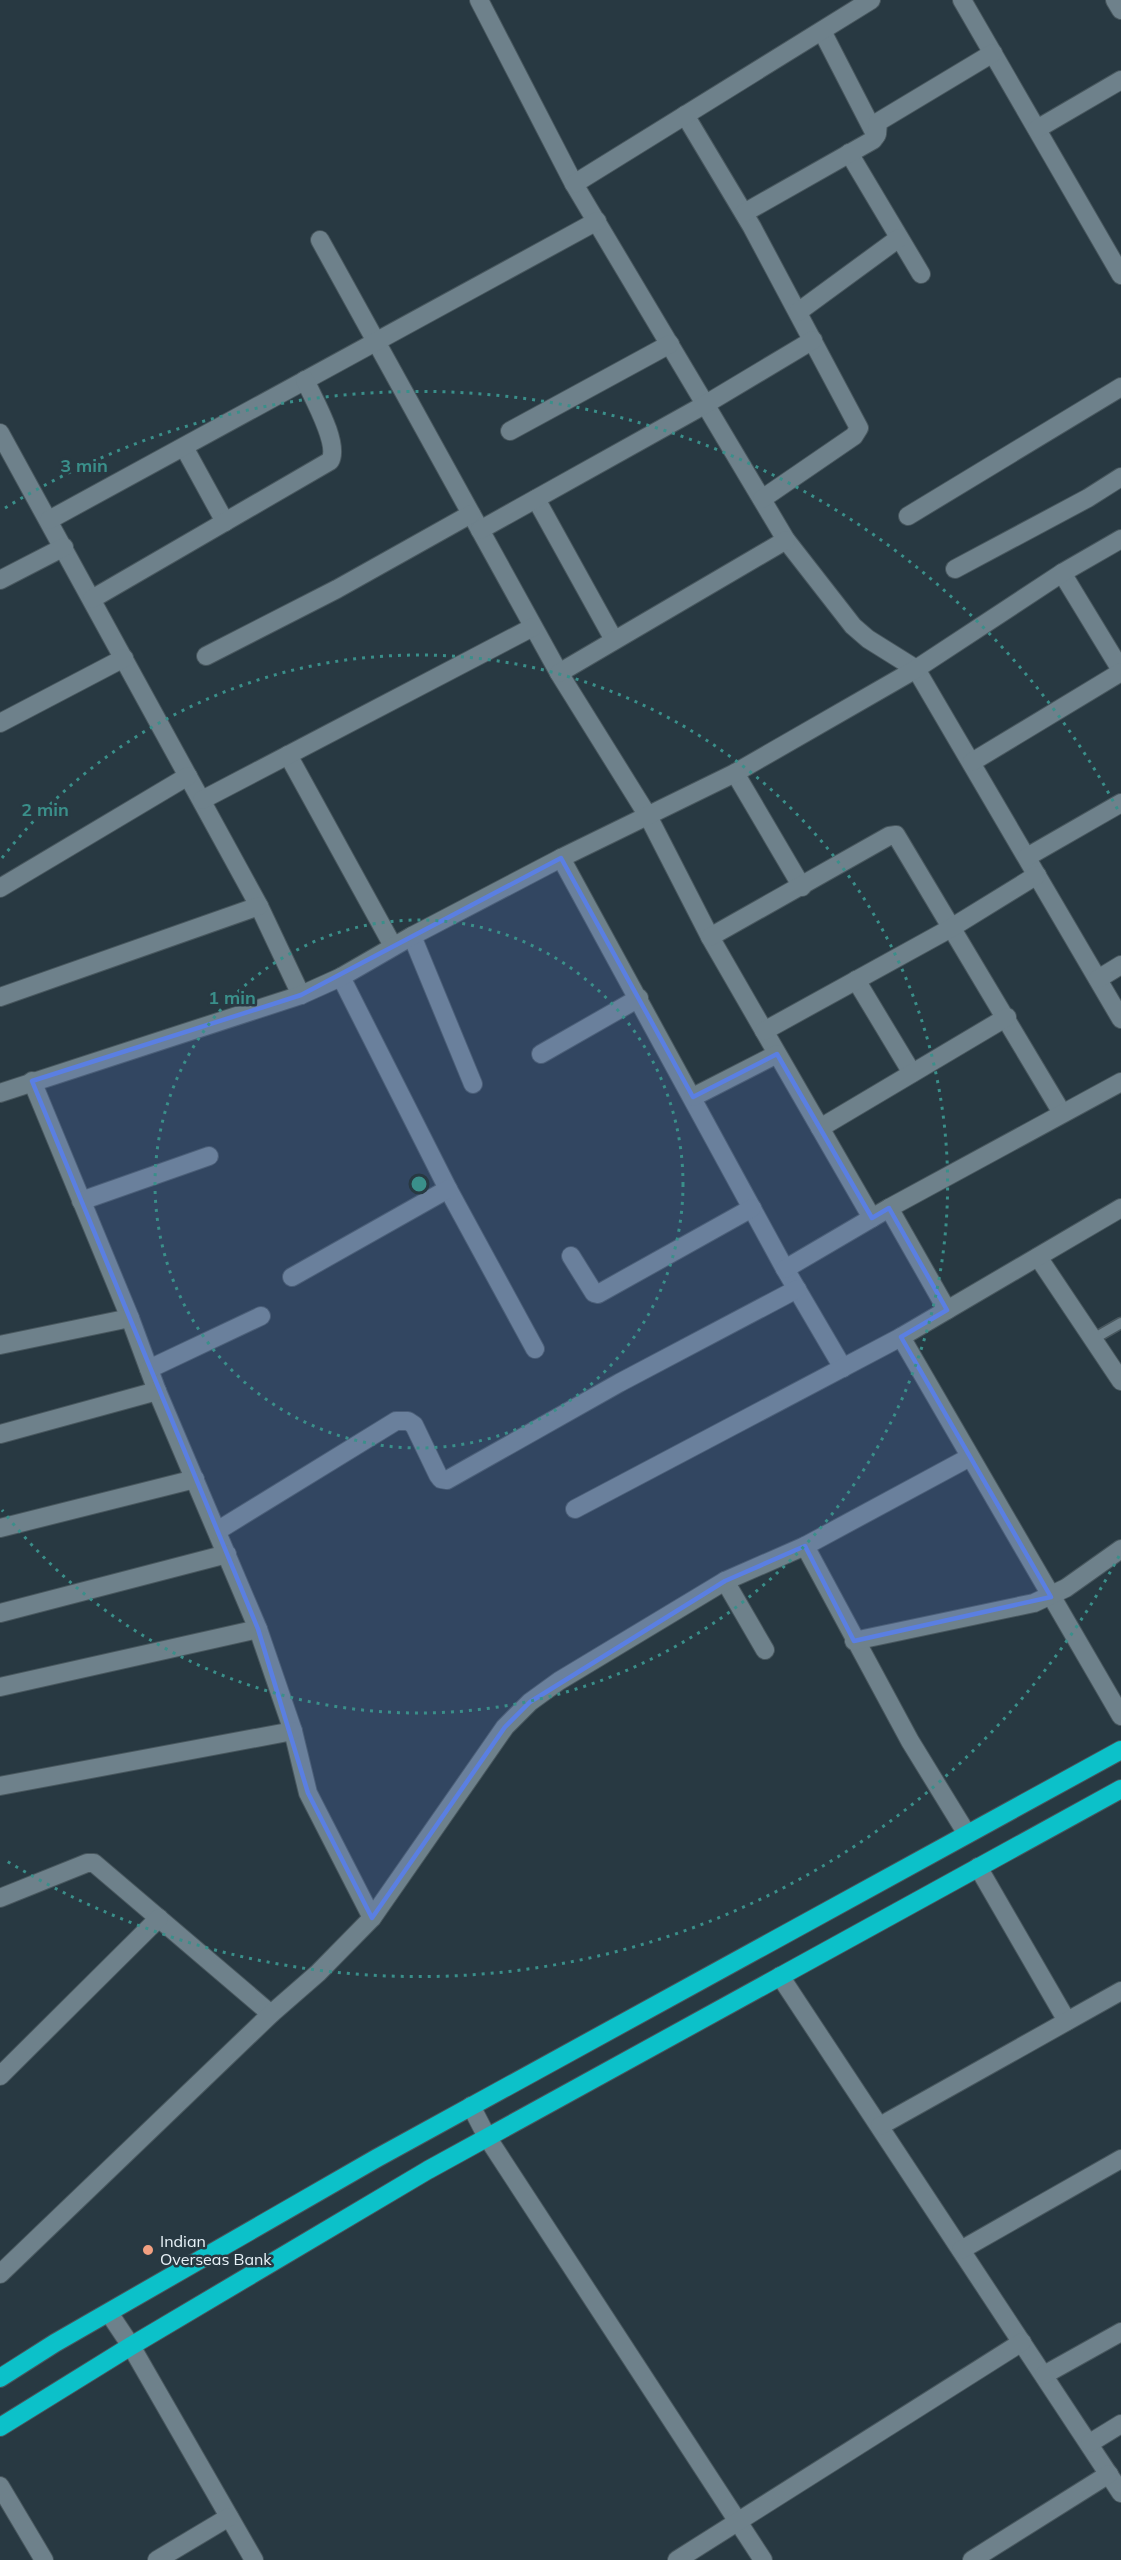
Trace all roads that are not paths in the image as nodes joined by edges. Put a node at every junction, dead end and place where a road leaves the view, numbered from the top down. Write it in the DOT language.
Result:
graph roads {
  1 [pos="479,0"];
  2 [pos="871,0"];
  3 [pos="962,0"];
  4 [pos="1115,0"];
  5 [pos="1121,10"];
  6 [pos="822,31"];
  7 [pos="993,53"];
  8 [pos="1121,81"];
  9 [pos="685,115"];
  10 [pos="1036,129"];
  11 [pos="876,136"];
  12 [pos="849,153"];
  13 [pos="574,184"];
  14 [pos="744,213"];
  15 [pos="597,222"];
  16 [pos="899,238"];
  17 [pos="321,240"];
  18 [pos="921,274"];
  19 [pos="1121,275"];
  20 [pos="798,312"];
  21 [pos="813,340"];
  22 [pos="376,341"];
  23 [pos="670,344"];
  24 [pos="305,380"];
  25 [pos="1121,387"];
  26 [pos="706,404"];
  27 [pos="510,431"];
  28 [pos="0,433"];
  29 [pos="184,447"];
  30 [pos="1121,477"];
  31 [pos="536,499"];
  32 [pos="762,499"];
  33 [pos="471,514"];
  34 [pos="908,516"];
  35 [pos="49,520"];
  36 [pos="225,522"];
  37 [pos="480,530"];
  38 [pos="1121,539"];
  39 [pos="786,540"];
  40 [pos="64,546"];
  41 [pos="955,569"];
  42 [pos="1062,573"];
  43 [pos="0,580"];
  44 [pos="92,599"];
  45 [pos="533,627"];
  46 [pos="614,640"];
  47 [pos="206,656"];
  48 [pos="124,658"];
  49 [pos="916,669"];
  50 [pos="1121,671"];
  51 [pos="559,673"];
  52 [pos="0,723"];
  53 [pos="288,756"];
  54 [pos="972,762"];
  55 [pos="735,773"];
  56 [pos="188,776"];
  57 [pos="202,800"];
  58 [pos="1121,803"];
  59 [pos="648,816"];
  60 [pos="1028,857"];
  61 [pos="561,858"];
  62 [pos="1037,874"];
  63 [pos="802,887"];
  64 [pos="0,888"];
  65 [pos="259,906"];
  66 [pos="951,928"];
  67 [pos="412,936"];
  68 [pos="710,937"];
  69 [pos="393,946"];
  70 [pos="1121,965"];
  71 [pos="341,978"];
  72 [pos="1098,979"];
  73 [pos="856,980"];
  74 [pos="301,995"];
  75 [pos="0,997"];
  76 [pos="639,998"];
  77 [pos="1006,1017"];
  78 [pos="1121,1019"];
  79 [pos="764,1031"];
  80 [pos="541,1054"];
  81 [pos="777,1054"];
  82 [pos="912,1073"];
  83 [pos="32,1081"];
  84 [pos="1121,1082"];
  85 [pos="473,1084"];
  86 [pos="0,1093"];
  87 [pos="693,1097"];
  88 [pos="1062,1113"];
  89 [pos="820,1128"];
  90 [pos="209,1156"];
  91 [pos="448,1189"];
  92 [pos="81,1201"];
  93 [pos="752,1208"];
  94 [pos="889,1208"];
  95 [pos="1121,1208"];
  96 [pos="872,1218"];
  97 [pos="571,1256"];
  98 [pos="1038,1257"];
  99 [pos="785,1269"];
  100 [pos="292,1277"];
  101 [pos="796,1289"];
  102 [pos="947,1310"];
  103 [pos="261,1316"];
  104 [pos="130,1318"];
  105 [pos="1121,1323"];
  106 [pos="901,1337"];
  107 [pos="1093,1339"];
  108 [pos="0,1345"];
  109 [pos="535,1349"];
  110 [pos="843,1368"];
  111 [pos="149,1369"];
  112 [pos="1121,1381"];
  113 [pos="157,1390"];
  114 [pos="0,1434"];
  115 [pos="970,1457"];
  116 [pos="195,1479"];
  117 [pos="575,1509"];
  118 [pos="0,1528"];
  119 [pos="217,1531"];
  120 [pos="805,1546"];
  121 [pos="1121,1549"];
  122 [pos="227,1554"];
  123 [pos="725,1581"];
  124 [pos="1052,1597"];
  125 [pos="0,1613"];
  126 [pos="258,1629"];
  127 [pos="854,1641"];
  128 [pos="765,1650"];
  129 [pos="0,1687"];
  130 [pos="1121,1716"];
  131 [pos="293,1731"];
  132 [pos="1121,1750"];
  133 [pos="0,1786"];
  134 [pos="1121,1789"];
  135 [pos="967,1834"];
  136 [pos="978,1867"];
  137 [pos="0,1898"];
  138 [pos="159,1918"];
  139 [pos="372,1918"];
  140 [pos="780,1976"];
  141 [pos="1121,1991"];
  142 [pos="271,2014"];
  143 [pos="1067,2021"];
  144 [pos="0,2076"];
  145 [pos="471,2106"];
  146 [pos="880,2127"];
  147 [pos="487,2137"];
  148 [pos="1121,2159"];
  149 [pos="962,2250"];
  150 [pos="0,2274"];
  151 [pos="109,2313"];
  152 [pos="1121,2332"];
  153 [pos="1022,2342"];
  154 [pos="132,2346"];
  155 [pos="1044,2374"];
  156 [pos="0,2378"];
  157 [pos="1121,2424"];
  158 [pos="0,2427"];
  159 [pos="1090,2443"];
  160 [pos="1109,2474"];
  161 [pos="0,2486"];
  162 [pos="1121,2493"];
  163 [pos="229,2517"];
  164 [pos="738,2522"];
  165 [pos="44,2560"];
  166 [pos="157,2560"];
  167 [pos="254,2560"];
  168 [pos="677,2560"];
  169 [pos="763,2560"];
  170 [pos="972,2560"];
  1 -- 13 [label="street"];
  2 -- 6 [label="street"];
  3 -- 7 [label="street"];
  4 -- 5 [label="street"];
  6 -- 9 [label="street"];
  6 -- 11 [label="street"];
  7 -- 10 [label="street"];
  7 -- 11 [label="street"];
  8 -- 10 [label="street"];
  9 -- 13 [label="street"];
  9 -- 14 [label="street"];
  10 -- 19 [label="street"];
  11 -- 12 [label="street"];
  12 -- 14 [label="street"];
  12 -- 16 [label="street"];
  13 -- 15 [label="street"];
  14 -- 20 [label="street"];
  15 -- 22 [label="street"];
  15 -- 23 [label="street"];
  16 -- 18 [label="street"];
  16 -- 20 [label="street"];
  17 -- 22 [label="street"];
  20 -- 21 [label="street"];
  21 -- 26 [label="street"];
  21 -- 32 [label="street"];
  22 -- 24 [label="street"];
  22 -- 33 [label="street"];
  23 -- 26 [label="street"];
  23 -- 27 [label="street"];
  24 -- 29 [label="street"];
  24 -- 36 [label="street"];
  25 -- 34 [label="street"];
  26 -- 31 [label="street"];
  26 -- 32 [label="street"];
  28 -- 35 [label="street"];
  29 -- 35 [label="street"];
  29 -- 36 [label="street"];
  30 -- 41 [label="street"];
  31 -- 37 [label="street"];
  31 -- 46 [label="street"];
  32 -- 39 [label="street"];
  33 -- 37 [label="street"];
  33 -- 47 [label="street"];
  35 -- 40 [label="street"];
  36 -- 44 [label="street"];
  37 -- 45 [label="street"];
  38 -- 42 [label="street"];
  39 -- 46 [label="street"];
  39 -- 49 [label="street"];
  40 -- 43 [label="street"];
  40 -- 44 [label="street"];
  42 -- 49 [label="street"];
  42 -- 50 [label="street"];
  44 -- 48 [label="street"];
  45 -- 51 [label="street"];
  45 -- 53 [label="street"];
  46 -- 51 [label="street"];
  48 -- 52 [label="street"];
  48 -- 56 [label="street"];
  49 -- 54 [label="street"];
  49 -- 55 [label="street"];
  50 -- 54 [label="street"];
  51 -- 59 [label="street"];
  53 -- 57 [label="street"];
  53 -- 69 [label="street"];
  54 -- 60 [label="street"];
  55 -- 59 [label="street"];
  55 -- 63 [label="street"];
  56 -- 57 [label="street"];
  56 -- 64 [label="street"];
  57 -- 65 [label="street"];
  58 -- 60 [label="street"];
  59 -- 61 [label="street"];
  59 -- 68 [label="street"];
  60 -- 62 [label="street"];
  61 -- 67 [label="street"];
  61 -- 76 [label="street"];
  62 -- 66 [label="street"];
  62 -- 72 [label="street"];
  63 -- 66 [label="street"];
  63 -- 68 [label="street"];
  65 -- 74 [label="street"];
  65 -- 75 [label="street"];
  66 -- 73 [label="street"];
  66 -- 77 [label="street"];
  67 -- 69 [label="street"];
  67 -- 85 [label="street"];
  68 -- 79 [label="street"];
  69 -- 71 [label="street"];
  70 -- 72 [label="street"];
  71 -- 74 [label="street"];
  71 -- 91 [label="street"];
  72 -- 78 [label="street"];
  73 -- 79 [label="street"];
  73 -- 82 [label="street"];
  74 -- 83 [label="street"];
  76 -- 80 [label="street"];
  76 -- 87 [label="street"];
  77 -- 82 [label="street"];
  77 -- 88 [label="street"];
  79 -- 81 [label="street"];
  81 -- 87 [label="street"];
  81 -- 89 [label="street"];
  82 -- 89 [label="street"];
  83 -- 86 [label="street"];
  83 -- 92 [label="street"];
  84 -- 88 [label="street"];
  87 -- 93 [label="street"];
  88 -- 94 [label="street"];
  89 -- 96 [label="street"];
  90 -- 92 [label="street"];
  91 -- 100 [label="street"];
  91 -- 109 [label="street"];
  92 -- 104 [label="street"];
  93 -- 97 [label="street"];
  93 -- 99 [label="street"];
  94 -- 96 [label="street"];
  94 -- 102 [label="street"];
  95 -- 98 [label="street"];
  96 -- 99 [label="street"];
  98 -- 102 [label="street"];
  98 -- 107 [label="street"];
  99 -- 101 [label="street"];
  101 -- 110 [label="street"];
  101 -- 119 [label="street"];
  102 -- 106 [label="street"];
  103 -- 111 [label="street"];
  104 -- 108 [label="street"];
  104 -- 111 [label="street"];
  105 -- 107 [label="lane"];
  106 -- 110 [label="street"];
  106 -- 115 [label="street"];
  107 -- 112 [label="street"];
  110 -- 117 [label="street"];
  111 -- 113 [label="street"];
  113 -- 114 [label="street"];
  113 -- 116 [label="street"];
  115 -- 120 [label="street"];
  115 -- 124 [label="street"];
  116 -- 118 [label="street"];
  116 -- 119 [label="street"];
  119 -- 122 [label="street"];
  120 -- 123 [label="street"];
  120 -- 127 [label="street"];
  121 -- 124 [label="street"];
  122 -- 125 [label="street"];
  122 -- 126 [label="street"];
  123 -- 128 [label="street"];
  123 -- 139 [label="street"];
  124 -- 127 [label="street"];
  124 -- 130 [label="street"];
  126 -- 129 [label="street"];
  126 -- 131 [label="street"];
  127 -- 135 [label="street"];
  131 -- 133 [label="street"];
  131 -- 139 [label="street"];
  132 -- 135 [label="highway"];
  134 -- 136 [label="highway"];
  135 -- 145 [label="highway"];
  136 -- 140 [label="highway"];
  136 -- 143 [label="street"];
  137 -- 138 [label="street"];
  138 -- 142 [label="street"];
  138 -- 144 [label="street"];
  139 -- 142 [label="street"];
  140 -- 146 [label="street"];
  140 -- 147 [label="highway"];
  141 -- 143 [label="street"];
  142 -- 150 [label="street"];
  143 -- 146 [label="street"];
  145 -- 147 [label="street"];
  145 -- 151 [label="highway"];
  146 -- 149 [label="street"];
  147 -- 154 [label="highway"];
  147 -- 164 [label="street"];
  148 -- 149 [label="street"];
  149 -- 153 [label="street"];
  151 -- 154 [label="street"];
  151 -- 156 [label="highway"];
  152 -- 155 [label="street"];
  153 -- 155 [label="street"];
  153 -- 164 [label="street"];
  154 -- 158 [label="highway"];
  154 -- 163 [label="street"];
  155 -- 159 [label="street"];
  157 -- 159 [label="street"];
  159 -- 160 [label="street"];
  160 -- 162 [label="street"];
  160 -- 170 [label="street"];
  161 -- 165 [label="street"];
  163 -- 166 [label="street"];
  163 -- 167 [label="street"];
  164 -- 168 [label="street"];
  164 -- 169 [label="street"];
}
